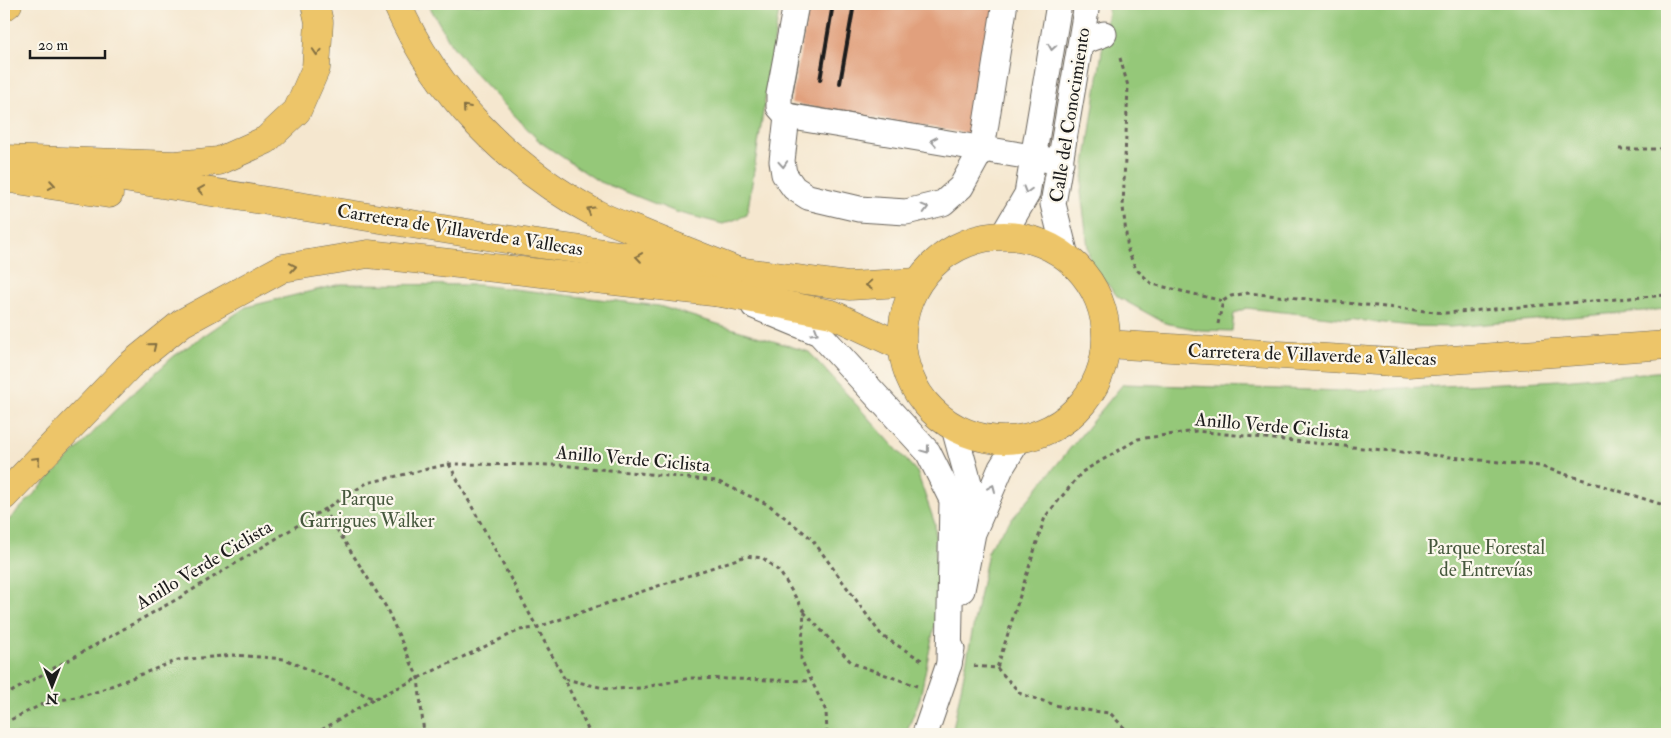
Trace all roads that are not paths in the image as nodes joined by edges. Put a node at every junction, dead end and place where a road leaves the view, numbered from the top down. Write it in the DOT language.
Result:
graph roads {
  1 [pos="8,4"];
  2 [pos="315,4"];
  3 [pos="398,4"];
  4 [pos="796,4"];
  5 [pos="1059,4"];
  6 [pos="1087,4"];
  7 [pos="4,7"];
  8 [pos="1004,9"];
  9 [pos="787,116"];
  10 [pos="982,149"];
  11 [pos="1034,158"];
  12 [pos="1061,162"];
  13 [pos="5,165"];
  14 [pos="1003,235"];
  15 [pos="1066,256"];
  16 [pos="727,281"];
  17 [pos="918,282"];
  18 [pos="1107,344"];
  19 [pos="1667,345"];
  20 [pos="901,346"];
  21 [pos="954,428"];
  22 [pos="1019,439"];
  23 [pos="4,496"];
  24 [pos="973,533"];
  25 [pos="949,664"];
  26 [pos="925,734"];
  1 -- 7 [label="main road"];
  2 -- 13 [label="main road, one-way"];
  16 -- 3 [label="main road, one-way"];
  4 -- 9 [label="street"];
  5 -- 11 [label="street, Calle del Conocimiento, one-way"];
  6 -- 12 [label="street, Calle del Conocimiento"];
  8 -- 10 [label="street"];
  10 -- 9 [label="street, one-way"];
  9 -- 10 [label="street, one-way"];
  10 -- 11 [label="street"];
  11 -- 12 [label="street"];
  11 -- 14 [label="street, Calle del Conocimiento, one-way"];
  12 -- 15 [label="street, Calle del Conocimiento"];
  13 -- 16 [label="main road, Carretera de Villaverde a Vallecas"];
  14 -- 15 [label="main road"];
  14 -- 17 [label="main road"];
  15 -- 18 [label="main road"];
  17 -- 16 [label="main road, Carretera de Villaverde a Vallecas, one-way"];
  16 -- 20 [label="main road, Carretera de Villaverde a Vallecas"];
  23 -- 16 [label="main road, one-way"];
  16 -- 25 [label="street, one-way"];
  17 -- 20 [label="main road"];
  18 -- 19 [label="main road, Carretera de Villaverde a Vallecas"];
  18 -- 22 [label="main road"];
  20 -- 21 [label="main road"];
  21 -- 22 [label="main road"];
  21 -- 24 [label="street"];
  24 -- 22 [label="street, one-way"];
  24 -- 25 [label="street"];
  25 -- 26 [label="street"];
}
